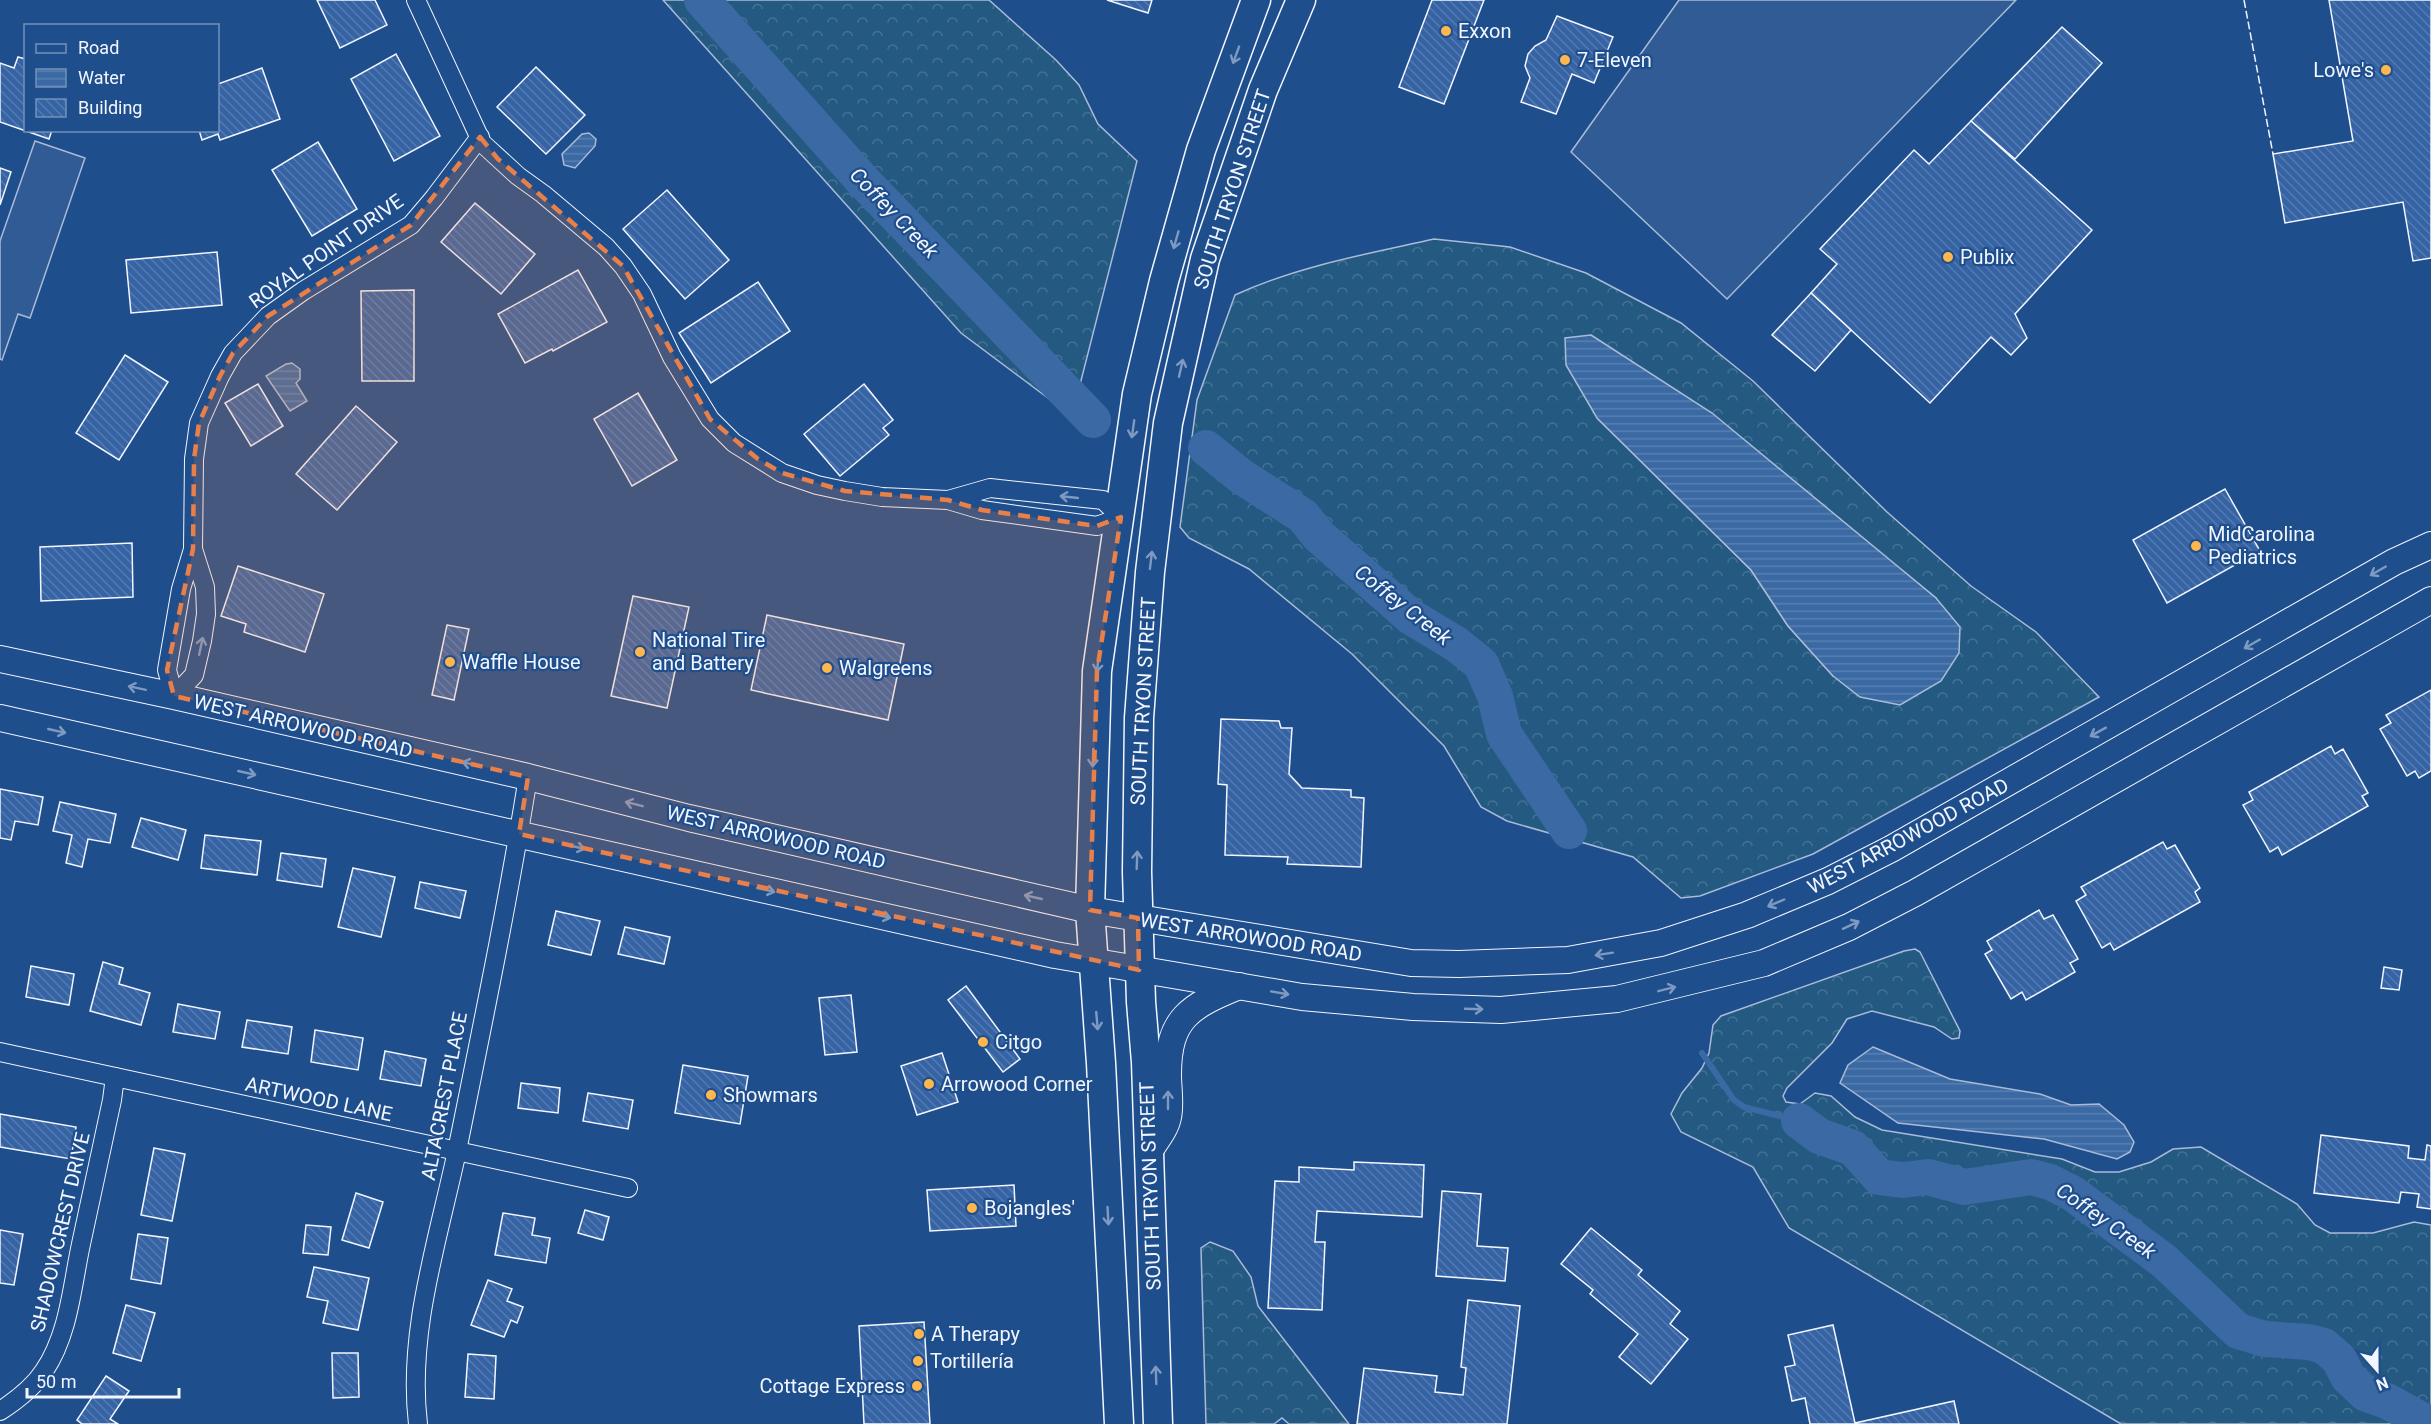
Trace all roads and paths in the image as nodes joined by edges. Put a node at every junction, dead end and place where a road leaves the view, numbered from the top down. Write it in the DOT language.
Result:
graph roads {
  1 [pos="416,0"];
  2 [pos="1256,0"];
  3 [pos="1301,0"];
  4 [pos="480,137"];
  5 [pos="948,500"];
  6 [pos="1121,517"];
  7 [pos="2431,545"];
  8 [pos="193,549"];
  9 [pos="2431,600"];
  10 [pos="0,659"];
  11 [pos="174,696"];
  12 [pos="0,718"];
  13 [pos="528,777"];
  14 [pos="519,834"];
  15 [pos="1090,910"];
  16 [pos="1138,918"];
  17 [pos="1092,963"];
  18 [pos="1139,970"];
  19 [pos="1239,986"];
  20 [pos="0,1052"];
  21 [pos="115,1077"];
  22 [pos="457,1152"];
  23 [pos="1149,1154"];
  24 [pos="628,1188"];
  25 [pos="0,1411"];
  26 [pos="418,1424"];
  27 [pos="1119,1424"];
  28 [pos="1158,1424"];
  1 -- 4 [label="street"];
  2 -- 6 [label="main road, SOUTH TRYON STREET, one-way"];
  16 -- 3 [label="main road, SOUTH TRYON STREET, one-way"];
  4 -- 5 [label="street"];
  4 -- 8 [label="street, ROYAL POINT DRIVE"];
  5 -- 6 [label="street"];
  6 -- 5 [label="street, one-way"];
  6 -- 15 [label="main road, SOUTH TRYON STREET, one-way"];
  7 -- 16 [label="main road, WEST ARROWOOD ROAD, one-way"];
  8 -- 11 [label="street, ROYAL POINT DRIVE"];
  11 -- 8 [label="street, ROYAL POINT DRIVE, one-way"];
  19 -- 9 [label="main road, one-way"];
  11 -- 10 [label="main road, WEST ARROWOOD ROAD, one-way"];
  13 -- 11 [label="main road, WEST ARROWOOD ROAD, one-way"];
  12 -- 14 [label="main road, one-way"];
  13 -- 14 [label="street, ALTACREST PLACE"];
  15 -- 13 [label="main road, WEST ARROWOOD ROAD, one-way"];
  14 -- 17 [label="main road, one-way"];
  14 -- 22 [label="street, ALTACREST PLACE"];
  15 -- 16 [label="main road, WEST ARROWOOD ROAD"];
  15 -- 17 [label="main road, SOUTH TRYON STREET"];
  16 -- 18 [label="main road, SOUTH TRYON STREET"];
  17 -- 18 [label="main road"];
  17 -- 27 [label="main road, SOUTH TRYON STREET, one-way"];
  18 -- 19 [label="main road"];
  18 -- 23 [label="main road, SOUTH TRYON STREET"];
  23 -- 19 [label="main road, one-way"];
  20 -- 21 [label="street, ARTWOOD LANE"];
  21 -- 22 [label="street, ARTWOOD LANE"];
  21 -- 25 [label="street, SHADOWCREST DRIVE"];
  22 -- 24 [label="street, ARTWOOD LANE"];
  22 -- 26 [label="street, ALTACREST PLACE"];
  28 -- 23 [label="main road, SOUTH TRYON STREET, one-way"];
}
